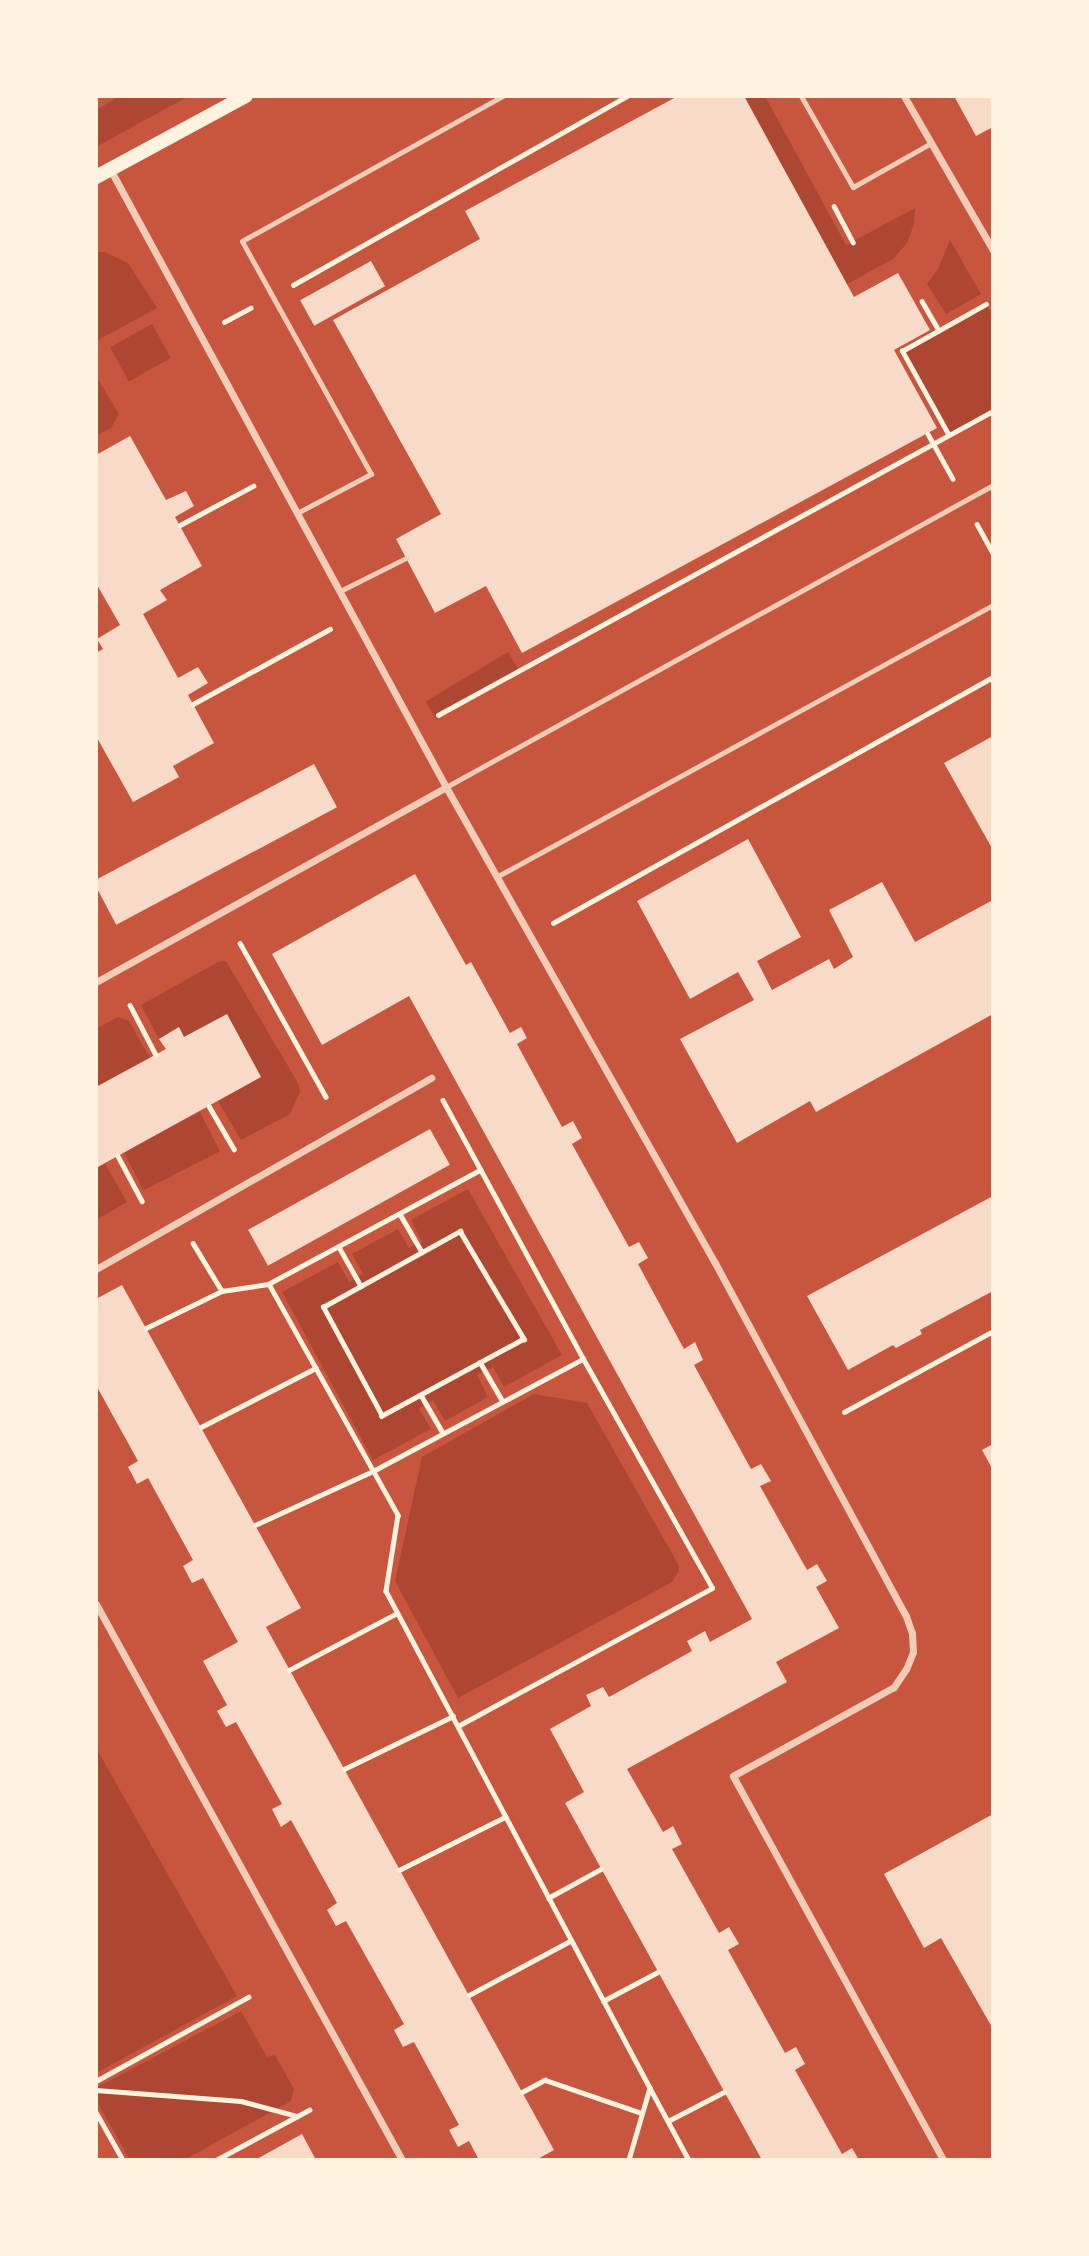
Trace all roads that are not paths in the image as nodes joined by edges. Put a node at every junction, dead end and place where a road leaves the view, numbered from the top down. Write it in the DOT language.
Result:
graph roads {
  1 [pos="246,96"];
  2 [pos="503,96"];
  3 [pos="801,96"];
  4 [pos="905,96"];
  5 [pos="931,143"];
  6 [pos="110,169"];
  7 [pos="96,177"];
  8 [pos="993,250"];
  9 [pos="993,485"];
  10 [pos="297,513"];
  11 [pos="406,558"];
  12 [pos="340,591"];
  13 [pos="993,605"];
  14 [pos="446,788"];
  15 [pos="498,876"];
  16 [pos="96,982"];
  17 [pos="431,1078"];
  18 [pos="96,1269"];
  19 [pos="96,1604"];
  20 [pos="402,2160"];
  21 [pos="943,2160"];
  1 -- 6 [label="main road"];
  2 -- 10 [label="lane"];
  3 -- 5 [label="lane"];
  4 -- 5 [label="street"];
  5 -- 8 [label="street"];
  6 -- 7 [label="main road"];
  6 -- 10 [label="street"];
  9 -- 14 [label="lane"];
  10 -- 12 [label="street"];
  11 -- 12 [label="lane"];
  12 -- 14 [label="street"];
  13 -- 15 [label="lane"];
  14 -- 15 [label="street"];
  14 -- 16 [label="street"];
  15 -- 21 [label="street"];
  17 -- 18 [label="street"];
  19 -- 20 [label="street"];
}
